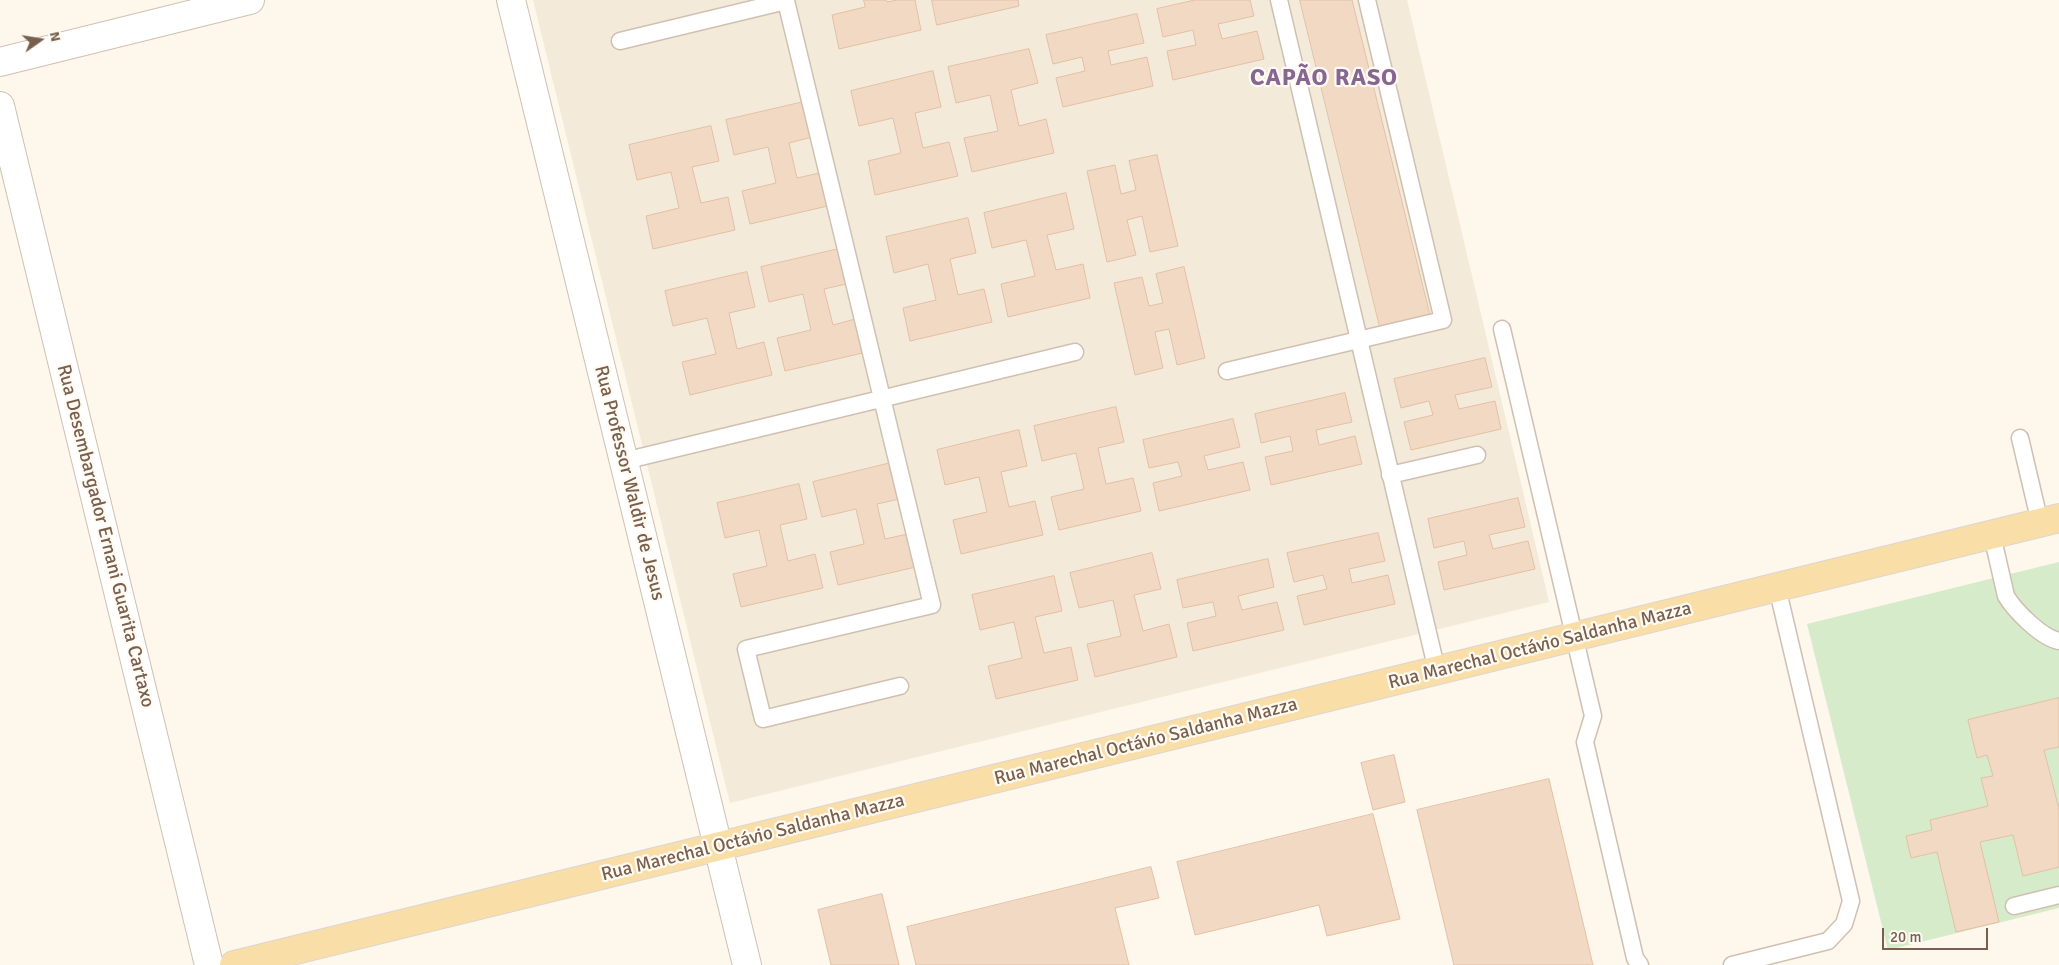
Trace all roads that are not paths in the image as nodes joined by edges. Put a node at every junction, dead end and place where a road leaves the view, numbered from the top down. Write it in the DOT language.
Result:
graph roads {
  1 [pos="250,0"];
  2 [pos="511,0"];
  3 [pos="1279,0"];
  4 [pos="1367,0"];
  5 [pos="620,41"];
  6 [pos="0,62"];
  7 [pos="0,106"];
  8 [pos="1502,329"];
  9 [pos="1359,340"];
  10 [pos="1075,352"];
  11 [pos="1227,371"];
  12 [pos="882,399"];
  13 [pos="2020,438"];
  14 [pos="1477,455"];
  15 [pos="624,461"];
  16 [pos="1390,475"];
  17 [pos="2050,521"];
  18 [pos="1992,535"];
  19 [pos="1778,588"];
  20 [pos="1575,637"];
  21 [pos="2059,641"];
  22 [pos="1437,671"];
  23 [pos="900,686"];
  24 [pos="718,847"];
  25 [pos="2059,895"];
  26 [pos="2014,906"];
  27 [pos="209,965"];
  28 [pos="234,965"];
  29 [pos="747,965"];
  30 [pos="1640,965"];
  31 [pos="1732,965"];
  1 -- 6 [label="street"];
  2 -- 15 [label="street, Rua Professor Waldir de Jesus"];
  3 -- 9 [label="lane"];
  4 -- 9 [label="lane"];
  5 -- 12 [label="lane"];
  7 -- 27 [label="street, Rua Desembargador Ernani Guarita Cartaxo"];
  8 -- 20 [label="lane"];
  9 -- 11 [label="lane"];
  9 -- 16 [label="lane"];
  10 -- 12 [label="lane"];
  12 -- 15 [label="lane"];
  12 -- 23 [label="lane"];
  13 -- 17 [label="lane"];
  14 -- 16 [label="lane"];
  15 -- 24 [label="street, Rua Professor Waldir de Jesus"];
  16 -- 22 [label="lane"];
  17 -- 18 [label="main road, Rua Marechal Octávio Saldanha Mazza"];
  18 -- 19 [label="main road, Rua Marechal Octávio Saldanha Mazza"];
  18 -- 21 [label="lane"];
  19 -- 20 [label="main road, Rua Marechal Octávio Saldanha Mazza"];
  19 -- 31 [label="lane"];
  20 -- 22 [label="main road, Rua Marechal Octávio Saldanha Mazza"];
  20 -- 30 [label="lane"];
  22 -- 24 [label="main road, Rua Marechal Octávio Saldanha Mazza"];
  24 -- 28 [label="main road, Rua Marechal Octávio Saldanha Mazza"];
  24 -- 29 [label="street, Rua Professor Waldir de Jesus"];
  25 -- 26 [label="lane"];
}
